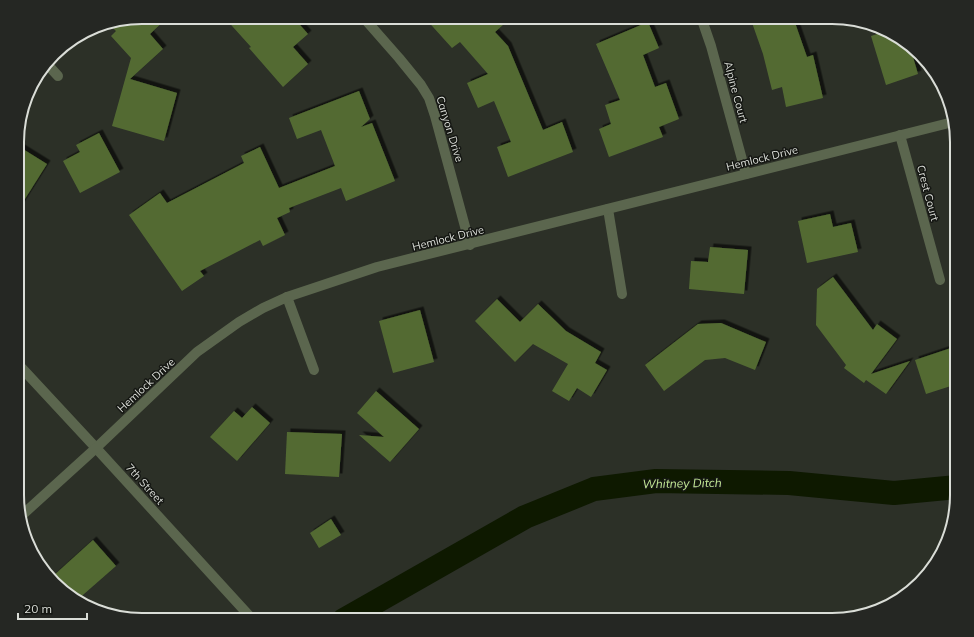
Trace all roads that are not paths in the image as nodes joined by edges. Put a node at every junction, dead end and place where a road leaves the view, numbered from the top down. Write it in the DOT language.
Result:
graph roads {
  1 [pos="369,24"];
  2 [pos="703,24"];
  3 [pos="50,67"];
  4 [pos="58,76"];
  5 [pos="948,123"];
  6 [pos="900,135"];
  7 [pos="746,174"];
  8 [pos="608,209"];
  9 [pos="470,244"];
  10 [pos="940,280"];
  11 [pos="622,294"];
  12 [pos="287,298"];
  13 [pos="24,370"];
  14 [pos="314,370"];
  15 [pos="96,448"];
  16 [pos="25,513"];
  17 [pos="247,613"];
  1 -- 9 [label="street, Canyon Drive"];
  2 -- 7 [label="street, Alpine Court"];
  3 -- 4 [label="street"];
  5 -- 6 [label="street, Hemlock Drive"];
  6 -- 7 [label="street, Hemlock Drive"];
  6 -- 10 [label="street, Crest Court"];
  7 -- 8 [label="street, Hemlock Drive"];
  8 -- 9 [label="street, Hemlock Drive"];
  8 -- 11 [label="street"];
  9 -- 12 [label="street, Hemlock Drive"];
  12 -- 14 [label="street"];
  12 -- 15 [label="street, Hemlock Drive"];
  13 -- 15 [label="street, 7th Street"];
  15 -- 16 [label="street, Hemlock Drive"];
  15 -- 17 [label="street, 7th Street"];
}
